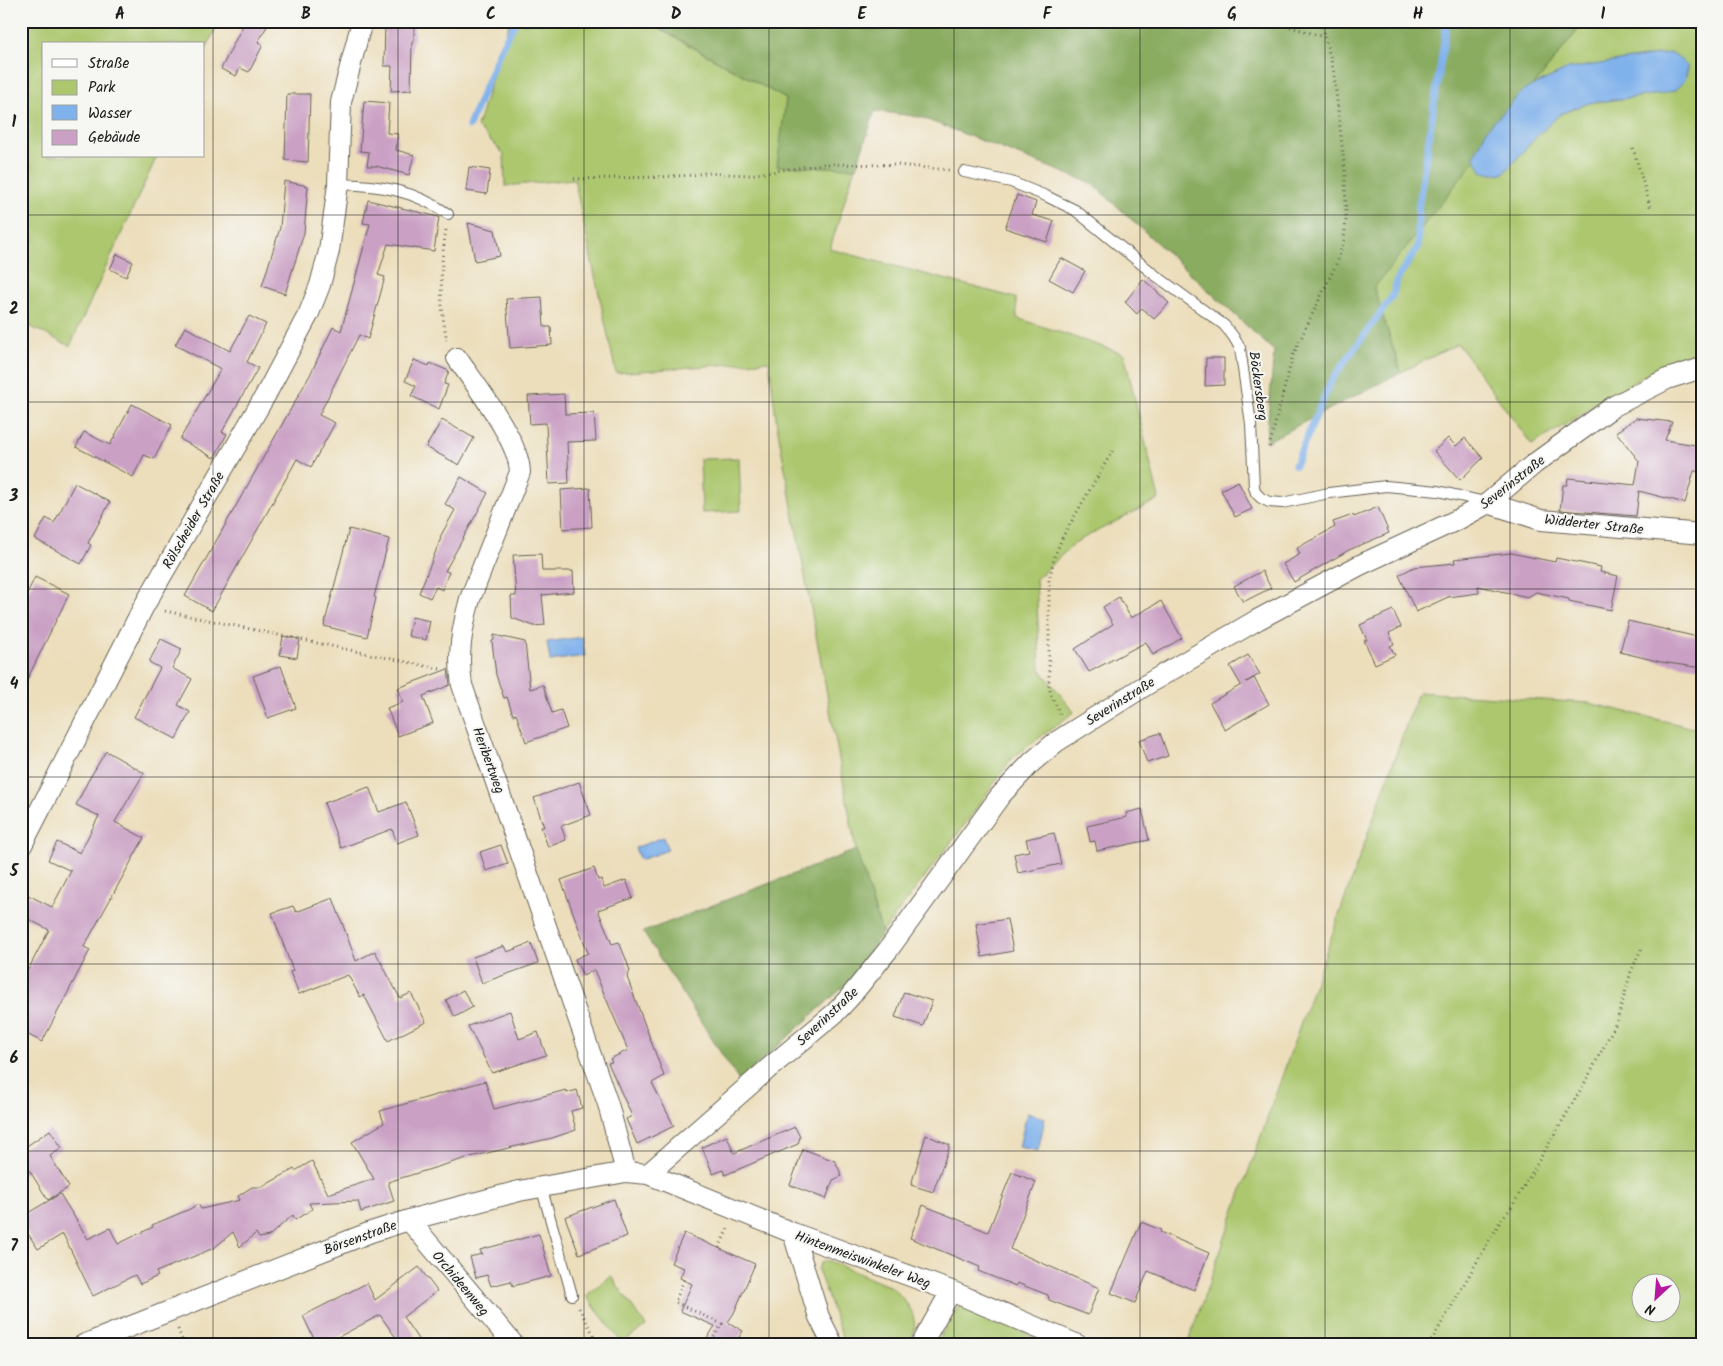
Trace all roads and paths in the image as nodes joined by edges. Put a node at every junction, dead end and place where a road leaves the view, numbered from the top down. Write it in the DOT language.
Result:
graph roads {
  1 [pos="362,21"];
  2 [pos="1271,21"];
  3 [pos="1322,21"];
  4 [pos="1324,37"];
  5 [pos="1633,148"];
  6 [pos="964,172"];
  7 [pos="574,179"];
  8 [pos="338,184"];
  9 [pos="1651,209"];
  10 [pos="448,214"];
  11 [pos="457,358"];
  12 [pos="1702,368"];
  13 [pos="1113,450"];
  14 [pos="1268,451"];
  15 [pos="1488,503"];
  16 [pos="1702,534"];
  17 [pos="144,606"];
  18 [pos="460,673"];
  19 [pos="1070,732"];
  20 [pos="21,847"];
  21 [pos="1642,947"];
  22 [pos="626,1172"];
  23 [pos="648,1174"];
  24 [pos="542,1186"];
  25 [pos="409,1220"];
  26 [pos="793,1233"];
  27 [pos="684,1280"];
  28 [pos="950,1291"];
  29 [pos="572,1294"];
  30 [pos="83,1345"];
  31 [pos="514,1345"];
  32 [pos="599,1345"];
  33 [pos="709,1345"];
  34 [pos="832,1345"];
  35 [pos="921,1345"];
  36 [pos="1078,1345"];
  37 [pos="1429,1345"];
  1 -- 8 [label="street, Rölscheider Straße"];
  2 -- 4 [label="path"];
  3 -- 4 [label="path"];
  4 -- 14 [label="path"];
  5 -- 9 [label="path"];
  6 -- 7 [label="path"];
  6 -- 15 [label="lane, Böckersberg"];
  8 -- 10 [label="lane"];
  8 -- 17 [label="street, Rölscheider Straße"];
  10 -- 11 [label="path"];
  11 -- 18 [label="street, Heribertweg"];
  12 -- 15 [label="street, Severinstraße"];
  13 -- 19 [label="path"];
  15 -- 16 [label="street, Widderter Straße"];
  15 -- 19 [label="street, Severinstraße"];
  17 -- 18 [label="path"];
  17 -- 20 [label="street, Rölscheider Straße"];
  18 -- 22 [label="street, Heribertweg"];
  19 -- 23 [label="street, Severinstraße"];
  21 -- 37 [label="path"];
  22 -- 23 [label="street, Börsenstraße"];
  22 -- 24 [label="street, Börsenstraße"];
  23 -- 26 [label="street, Hintenmeiswinkeler Weg"];
  24 -- 25 [label="street, Börsenstraße"];
  24 -- 29 [label="lane"];
  25 -- 30 [label="street, Börsenstraße"];
  25 -- 31 [label="street, Orchideenweg"];
  26 -- 28 [label="street, Hintenmeiswinkeler Weg"];
  26 -- 34 [label="street"];
  27 -- 33 [label="path"];
  28 -- 35 [label="street"];
  28 -- 36 [label="street, Hintenmeiswinkeler Weg"];
  29 -- 32 [label="path"];
}
